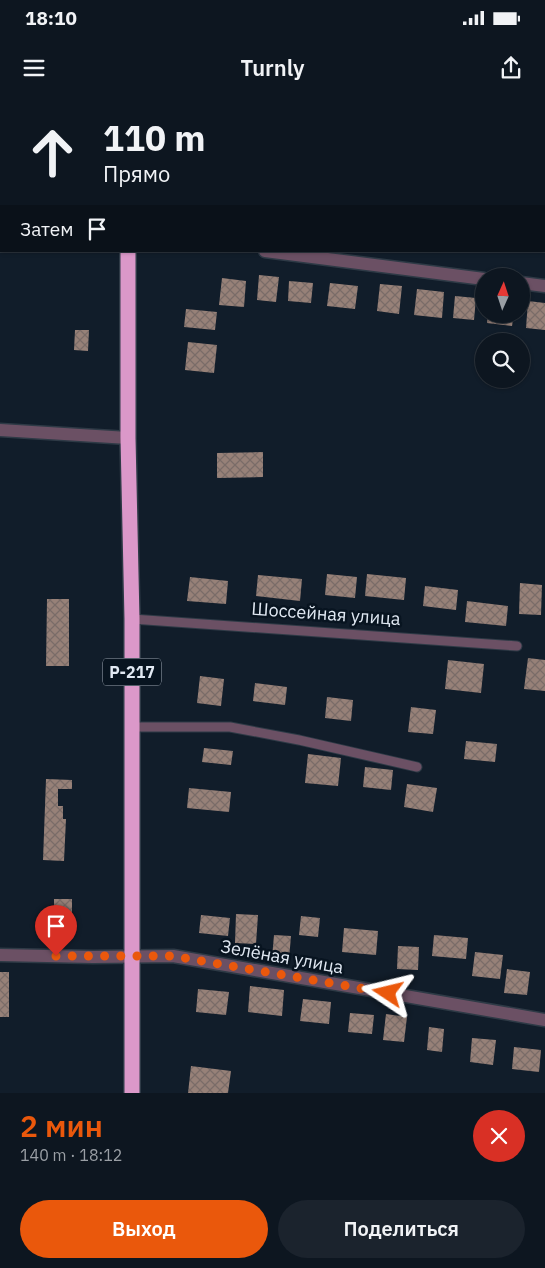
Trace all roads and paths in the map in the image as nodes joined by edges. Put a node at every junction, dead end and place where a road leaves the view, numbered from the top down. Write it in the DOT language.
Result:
graph roads {
  1 [pos="128,252"];
  2 [pos="273,252"];
  3 [pos="475,278"];
  4 [pos="530,284"];
  5 [pos="545,286"];
  6 [pos="0,430"];
  7 [pos="128,438"];
  8 [pos="132,619"];
  9 [pos="516,646"];
  10 [pos="132,727"];
  11 [pos="418,767"];
  12 [pos="0,955"];
  13 [pos="131,957"];
  14 [pos="545,1020"];
  15 [pos="132,1093"];
  1 -- 7 [label="highway, Р-217"];
  2 -- 3 [label="street"];
  4 -- 5 [label="street"];
  6 -- 7 [label="street"];
  7 -- 8 [label="highway, Р-217"];
  8 -- 9 [label="lane, Шоссейная улица"];
  8 -- 10 [label="highway, Р-217"];
  10 -- 11 [label="lane"];
  10 -- 13 [label="highway, Р-217"];
  12 -- 13 [label="street, Зелёная улица"];
  13 -- 14 [label="street, Зелёная улица"];
  13 -- 15 [label="highway, Р-217"];
}
